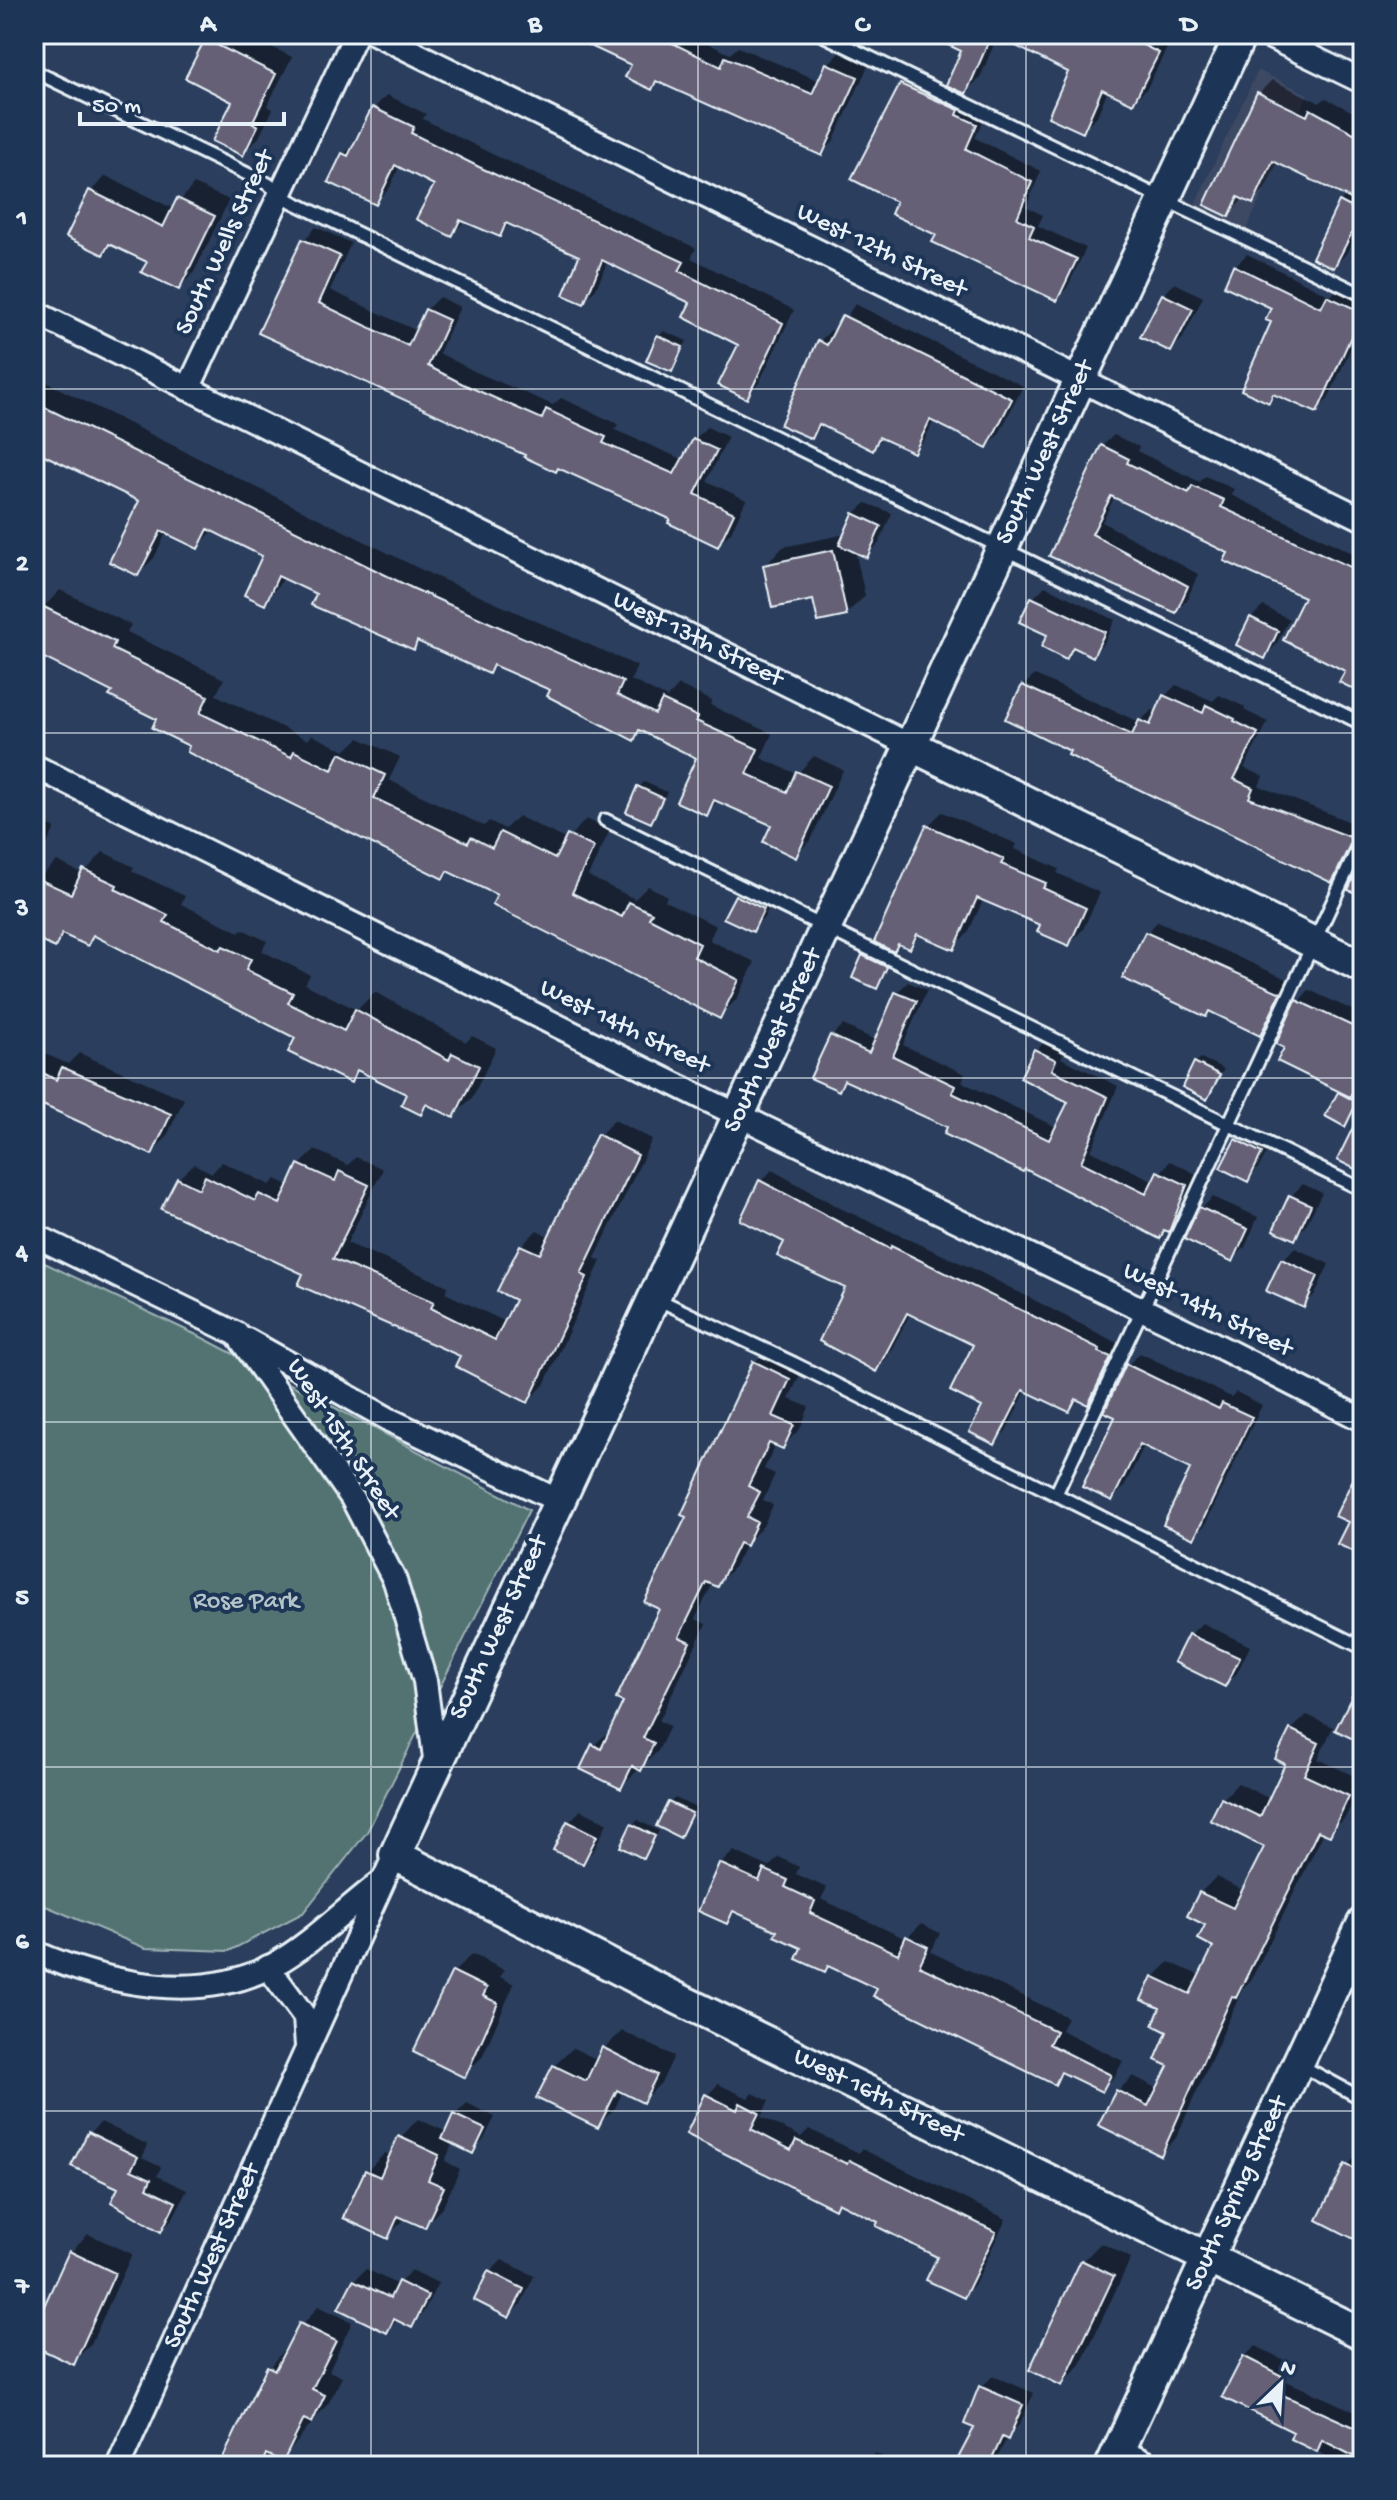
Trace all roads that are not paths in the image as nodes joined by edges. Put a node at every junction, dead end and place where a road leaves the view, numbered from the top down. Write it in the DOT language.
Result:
graph roads {
  1 [pos="356,34"];
  2 [pos="376,34"];
  3 [pos="821,34"];
  4 [pos="1241,34"];
  5 [pos="1264,34"];
  6 [pos="34,71"];
  7 [pos="1363,82"];
  8 [pos="280,193"];
  9 [pos="1165,199"];
  10 [pos="1363,295"];
  11 [pos="34,312"];
  12 [pos="1078,382"];
  13 [pos="188,389"];
  14 [pos="1363,519"];
  15 [pos="1002,549"];
  16 [pos="1363,724"];
  17 [pos="912,746"];
  18 [pos="34,766"];
  19 [pos="605,820"];
  20 [pos="1363,837"];
  21 [pos="827,928"];
  22 [pos="1315,943"];
  23 [pos="1363,967"];
  24 [pos="739,1115"];
  25 [pos="1230,1125"];
  26 [pos="1363,1190"];
  27 [pos="34,1235"];
  28 [pos="655,1298"];
  29 [pos="1144,1310"];
  30 [pos="237,1334"];
  31 [pos="1363,1420"];
  32 [pos="1056,1494"];
  33 [pos="559,1501"];
  34 [pos="1363,1648"];
  35 [pos="436,1767"];
  36 [pos="390,1867"];
  37 [pos="1363,1923"];
  38 [pos="34,1952"];
  39 [pos="268,1967"];
  40 [pos="307,2039"];
  41 [pos="1298,2064"];
  42 [pos="1363,2099"];
  43 [pos="1208,2258"];
  44 [pos="1363,2334"];
  45 [pos="1116,2456"];
  46 [pos="118,2466"];
  47 [pos="1165,2466"];
  1 -- 8 [label="street, South Wells Street"];
  2 -- 12 [label="street, West 12th Street"];
  3 -- 9 [label="lane"];
  4 -- 9 [label="street, South West Street"];
  5 -- 7 [label="street"];
  6 -- 8 [label="lane"];
  8 -- 13 [label="street, South Wells Street"];
  8 -- 15 [label="lane"];
  9 -- 10 [label="lane"];
  9 -- 12 [label="street, South West Street"];
  11 -- 13 [label="street, West 13th Street"];
  12 -- 14 [label="street, West 12th Street"];
  12 -- 15 [label="street, South West Street"];
  13 -- 17 [label="street, West 13th Street"];
  15 -- 16 [label="lane"];
  15 -- 17 [label="street, South West Street"];
  17 -- 21 [label="street, South West Street"];
  17 -- 22 [label="street, West 13th Street"];
  18 -- 24 [label="street, West 14th Street"];
  19 -- 21 [label="lane"];
  20 -- 22 [label="lane"];
  21 -- 24 [label="street, South West Street"];
  21 -- 25 [label="lane"];
  22 -- 23 [label="street, West 13th Street"];
  22 -- 25 [label="lane"];
  24 -- 28 [label="street, South West Street"];
  24 -- 29 [label="street, West 14th Street"];
  25 -- 26 [label="lane"];
  25 -- 29 [label="lane"];
  27 -- 30 [label="street, West 15th Street"];
  28 -- 32 [label="lane"];
  28 -- 33 [label="street, South West Street"];
  29 -- 31 [label="street, West 14th Street"];
  29 -- 32 [label="lane"];
  30 -- 33 [label="street, West 15th Street"];
  30 -- 35 [label="street, West 15th Street"];
  32 -- 34 [label="lane"];
  33 -- 35 [label="street, South West Street"];
  35 -- 36 [label="street, South West Street"];
  36 -- 39 [label="street"];
  36 -- 40 [label="street, South West Street"];
  36 -- 43 [label="street, West 16th Street"];
  37 -- 41 [label="street, South Spring Street"];
  38 -- 39 [label="street"];
  39 -- 40 [label="street"];
  40 -- 46 [label="street, South West Street"];
  41 -- 42 [label="lane"];
  41 -- 43 [label="street, South Spring Street"];
  43 -- 44 [label="street, West 16th Street"];
  43 -- 45 [label="street, South Spring Street"];
  45 -- 47 [label="lane"];
}
